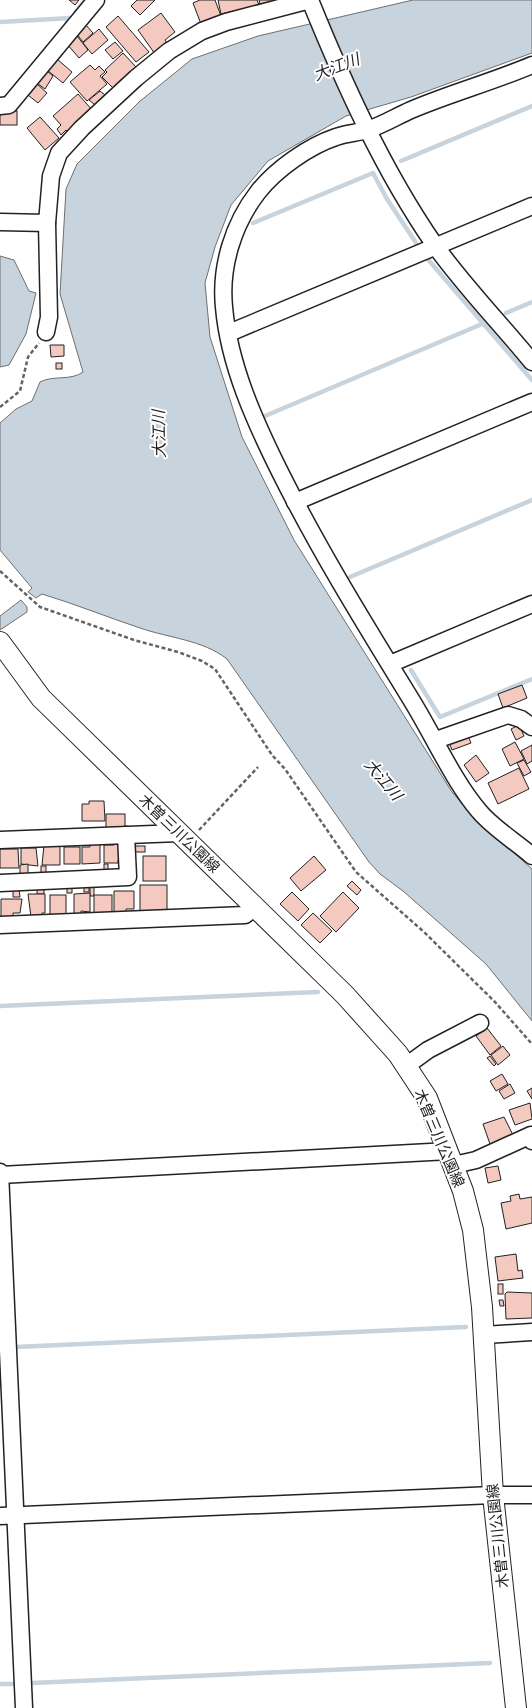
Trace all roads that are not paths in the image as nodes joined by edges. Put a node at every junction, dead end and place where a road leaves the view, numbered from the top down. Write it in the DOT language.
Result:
graph roads {
  1 [pos="96,0"];
  2 [pos="311,4"];
  3 [pos="532,65"];
  4 [pos="0,106"];
  5 [pos="367,126"];
  6 [pos="532,206"];
  7 [pos="0,222"];
  8 [pos="47,223"];
  9 [pos="436,246"];
  10 [pos="46,332"];
  11 [pos="228,333"];
  12 [pos="532,362"];
  13 [pos="532,402"];
  14 [pos="295,502"];
  15 [pos="532,604"];
  16 [pos="0,642"];
  17 [pos="390,664"];
  18 [pos="532,727"];
  19 [pos="436,740"];
  20 [pos="126,835"];
  21 [pos="184,837"];
  22 [pos="0,840"];
  23 [pos="532,856"];
  24 [pos="0,883"];
  25 [pos="255,907"];
  26 [pos="0,925"];
  27 [pos="480,1023"];
  28 [pos="406,1066"];
  29 [pos="532,1140"];
  30 [pos="452,1158"];
  31 [pos="0,1174"];
  32 [pos="532,1332"];
  33 [pos="484,1335"];
  34 [pos="493,1495"];
  35 [pos="532,1495"];
  36 [pos="8,1516"];
  37 [pos="24,1708"];
  38 [pos="516,1708"];
  1 -- 4 [label="street"];
  2 -- 5 [label="street"];
  2 -- 8 [label="street"];
  3 -- 5 [label="street"];
  5 -- 9 [label="street"];
  5 -- 11 [label="street"];
  6 -- 9 [label="street"];
  7 -- 8 [label="street"];
  8 -- 10 [label="street"];
  9 -- 11 [label="street"];
  9 -- 12 [label="street"];
  11 -- 14 [label="street"];
  13 -- 14 [label="street"];
  14 -- 17 [label="street"];
  15 -- 17 [label="street"];
  16 -- 21 [label="main road, 木曽三川公園線"];
  17 -- 19 [label="street"];
  18 -- 19 [label="street"];
  19 -- 23 [label="street"];
  20 -- 21 [label="street"];
  20 -- 22 [label="street"];
  20 -- 24 [label="street"];
  21 -- 25 [label="main road, 木曽三川公園線"];
  25 -- 26 [label="street"];
  25 -- 28 [label="main road, 木曽三川公園線"];
  27 -- 28 [label="street"];
  28 -- 30 [label="main road, 木曽三川公園線"];
  29 -- 30 [label="street"];
  30 -- 31 [label="street"];
  30 -- 33 [label="main road, 木曽三川公園線"];
  31 -- 36 [label="street"];
  32 -- 33 [label="street"];
  33 -- 34 [label="main road, 木曽三川公園線"];
  34 -- 35 [label="street"];
  34 -- 36 [label="street"];
  34 -- 38 [label="main road, 木曽三川公園線"];
  36 -- 37 [label="street"];
}
